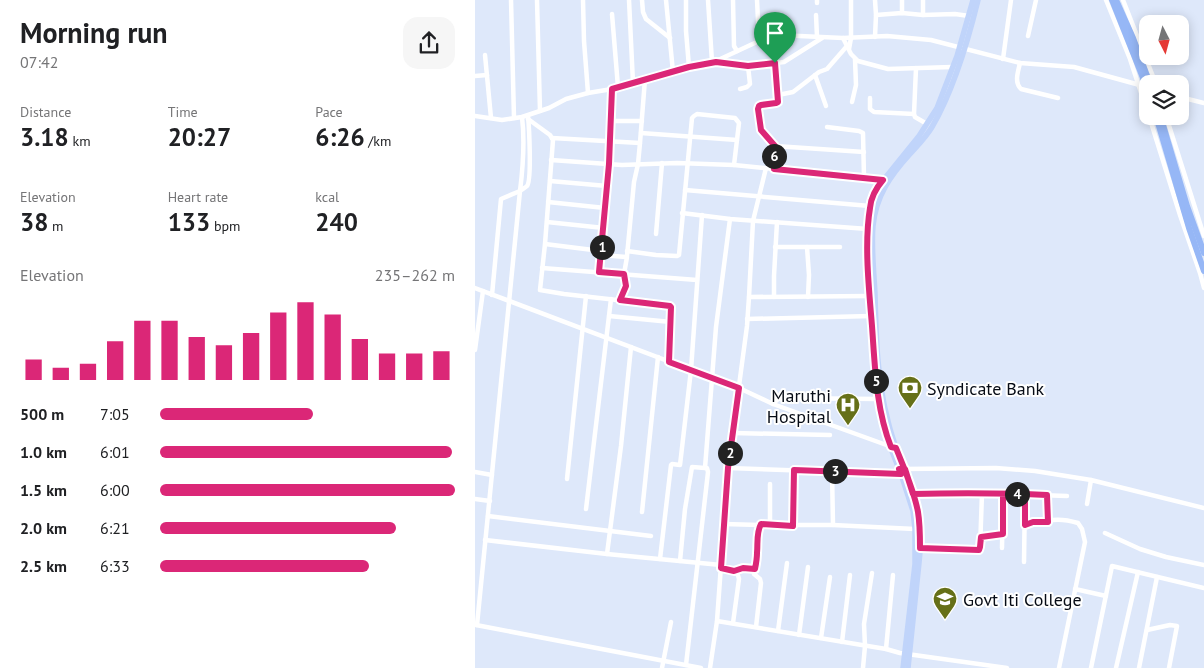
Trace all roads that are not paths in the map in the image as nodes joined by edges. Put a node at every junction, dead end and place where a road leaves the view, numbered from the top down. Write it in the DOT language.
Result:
graph roads {
  1 [pos="511,0"];
  2 [pos="537,0"];
  3 [pos="583,0"];
  4 [pos="629,0"];
  5 [pos="642,0"];
  6 [pos="666,0"];
  7 [pos="686,0"];
  8 [pos="708,0"];
  9 [pos="733,0"];
  10 [pos="757,0"];
  11 [pos="851,0"];
  12 [pos="875,0"];
  13 [pos="902,0"];
  14 [pos="923,0"];
  15 [pos="973,0"];
  16 [pos="978,0"];
  17 [pos="1011,0"];
  18 [pos="1035,0"];
  19 [pos="1106,0"];
  20 [pos="1118,1"];
  21 [pos="902,13"];
  22 [pos="612,14"];
  23 [pos="816,15"];
  24 [pos="876,15"];
  25 [pos="923,15"];
  26 [pos="969,16"];
  27 [pos="1028,36"];
  28 [pos="817,37"];
  29 [pos="823,37"];
  30 [pos="875,37"];
  31 [pos="670,38"];
  32 [pos="843,38"];
  33 [pos="851,38"];
  34 [pos="759,41"];
  35 [pos="848,48"];
  36 [pos="962,48"];
  37 [pos="737,51"];
  38 [pos="485,55"];
  39 [pos="855,59"];
  40 [pos="1003,59"];
  41 [pos="714,62"];
  42 [pos="775,63"];
  43 [pos="1020,63"];
  44 [pos="748,66"];
  45 [pos="952,66"];
  46 [pos="689,67"];
  47 [pos="916,68"];
  48 [pos="673,72"];
  49 [pos="487,75"];
  50 [pos="815,75"];
  51 [pos="1140,75"];
  52 [pos="1143,75"];
  53 [pos="1152,75"];
  54 [pos="475,76"];
  55 [pos="645,79"];
  56 [pos="633,83"];
  57 [pos="1139,85"];
  58 [pos="618,87"];
  59 [pos="612,89"];
  60 [pos="740,89"];
  61 [pos="588,93"];
  62 [pos="778,95"];
  63 [pos="870,98"];
  64 [pos="1058,98"];
  65 [pos="1189,99"];
  66 [pos="852,102"];
  67 [pos="1204,103"];
  68 [pos="826,106"];
  69 [pos="540,111"];
  70 [pos="914,114"];
  71 [pos="475,116"];
  72 [pos="491,118"];
  73 [pos="514,118"];
  74 [pos="526,118"];
  75 [pos="612,120"];
  76 [pos="642,121"];
  77 [pos="927,124"];
  78 [pos="1153,125"];
  79 [pos="1159,125"];
  80 [pos="1163,125"];
  81 [pos="1168,125"];
  82 [pos="827,127"];
  83 [pos="641,133"];
  84 [pos="691,137"];
  85 [pos="552,138"];
  86 [pos="737,140"];
  87 [pos="610,142"];
  88 [pos="640,144"];
  89 [pos="775,146"];
  90 [pos="864,152"];
  91 [pos="551,160"];
  92 [pos="662,163"];
  93 [pos="689,163"];
  94 [pos="609,164"];
  95 [pos="638,164"];
  96 [pos="734,165"];
  97 [pos="766,168"];
  98 [pos="774,169"];
  99 [pos="864,178"];
  100 [pos="883,180"];
  101 [pos="550,181"];
  102 [pos="607,186"];
  103 [pos="520,190"];
  104 [pos="685,190"];
  105 [pos="1181,191"];
  106 [pos="759,196"];
  107 [pos="548,202"];
  108 [pos="870,206"];
  109 [pos="605,208"];
  110 [pos="682,213"];
  111 [pos="702,215"];
  112 [pos="730,219"];
  113 [pos="753,221"];
  114 [pos="547,222"];
  115 [pos="777,222"];
  116 [pos="604,228"];
  117 [pos="868,229"];
  118 [pos="656,234"];
  119 [pos="1204,236"];
  120 [pos="545,244"];
  121 [pos="775,247"];
  122 [pos="807,247"];
  123 [pos="840,247"];
  124 [pos="601,253"];
  125 [pos="1204,253"];
  126 [pos="627,254"];
  127 [pos="542,268"];
  128 [pos="1202,269"];
  129 [pos="599,272"];
  130 [pos="624,274"];
  131 [pos="697,280"];
  132 [pos="475,288"];
  133 [pos="1204,288"];
  134 [pos="483,291"];
  135 [pos="492,295"];
  136 [pos="586,296"];
  137 [pos="869,296"];
  138 [pos="749,297"];
  139 [pos="774,297"];
  140 [pos="808,297"];
  141 [pos="611,299"];
  142 [pos="620,300"];
  143 [pos="508,301"];
  144 [pos="609,316"];
  145 [pos="871,316"];
  146 [pos="747,319"];
  147 [pos="671,322"];
  148 [pos="582,329"];
  149 [pos="606,338"];
  150 [pos="631,347"];
  151 [pos="475,350"];
  152 [pos="658,357"];
  153 [pos="669,362"];
  154 [pos="691,370"];
  155 [pos="713,378"];
  156 [pos="739,388"];
  157 [pos="878,399"];
  158 [pos="773,404"];
  159 [pos="733,433"];
  160 [pos="830,436"];
  161 [pos="893,447"];
  162 [pos="680,465"];
  163 [pos="691,467"];
  164 [pos="705,468"];
  165 [pos="728,468"];
  166 [pos="794,470"];
  167 [pos="833,471"];
  168 [pos="901,471"];
  169 [pos="475,472"];
  170 [pos="492,475"];
  171 [pos="567,479"];
  172 [pos="1091,480"];
  173 [pos="770,484"];
  174 [pos="982,493"];
  175 [pos="913,494"];
  176 [pos="1003,494"];
  177 [pos="1025,494"];
  178 [pos="1047,495"];
  179 [pos="1067,496"];
  180 [pos="475,499"];
  181 [pos="490,501"];
  182 [pos="1087,504"];
  183 [pos="1204,508"];
  184 [pos="586,509"];
  185 [pos="642,512"];
  186 [pos="488,516"];
  187 [pos="1048,522"];
  188 [pos="724,524"];
  189 [pos="760,525"];
  190 [pos="770,525"];
  191 [pos="833,525"];
  192 [pos="1025,525"];
  193 [pos="793,526"];
  194 [pos="915,529"];
  195 [pos="610,531"];
  196 [pos="1105,533"];
  197 [pos="1003,534"];
  198 [pos="651,536"];
  199 [pos="981,537"];
  200 [pos="485,540"];
  201 [pos="920,548"];
  202 [pos="1002,548"];
  203 [pos="607,554"];
  204 [pos="660,559"];
  205 [pos="680,561"];
  206 [pos="697,562"];
  207 [pos="1024,562"];
  208 [pos="787,563"];
  209 [pos="1204,565"];
  210 [pos="721,567"];
  211 [pos="808,567"];
  212 [pos="755,569"];
  213 [pos="734,571"];
  214 [pos="1138,572"];
  215 [pos="872,573"];
  216 [pos="850,575"];
  217 [pos="893,575"];
  218 [pos="830,577"];
  219 [pos="1157,577"];
  220 [pos="1204,588"];
  221 [pos="1075,590"];
  222 [pos="1106,596"];
  223 [pos="717,621"];
  224 [pos="671,622"];
  225 [pos="733,623"];
  226 [pos="476,625"];
  227 [pos="756,627"];
  228 [pos="1147,630"];
  229 [pos="777,631"];
  230 [pos="799,634"];
  231 [pos="821,638"];
  232 [pos="842,642"];
  233 [pos="865,646"];
  234 [pos="886,649"];
  235 [pos="907,654"];
  236 [pos="664,661"];
  237 [pos="686,665"];
  238 [pos="662,668"];
  239 [pos="701,668"];
  240 [pos="710,668"];
  241 [pos="863,668"];
  242 [pos="903,668"];
  243 [pos="908,668"];
  244 [pos="1007,668"];
  245 [pos="1059,668"];
  246 [pos="1091,668"];
  247 [pos="1116,668"];
  248 [pos="1139,668"];
  249 [pos="1169,668"];
  1 -- 73 [label="street"];
  2 -- 69 [label="street"];
  3 -- 61 [label="street"];
  4 -- 56 [label="street"];
  5 -- 31 [label="street"];
  6 -- 31 [label="street"];
  7 -- 46 [label="street"];
  8 -- 41 [label="street"];
  9 -- 37 [label="street"];
  10 -- 34 [label="street"];
  11 -- 33 [label="street"];
  12 -- 24 [label="street"];
  13 -- 21 [label="street"];
  14 -- 25 [label="street"];
  15 -- 26 [label="main road"];
  16 -- 36 [label="main road"];
  17 -- 40 [label="street"];
  18 -- 27 [label="street"];
  19 -- 51 [label="street"];
  20 -- 52 [label="highway"];
  20 -- 53 [label="street"];
  21 -- 24 [label="street"];
  21 -- 25 [label="street"];
  22 -- 58 [label="street"];
  23 -- 28 [label="street"];
  24 -- 30 [label="street"];
  25 -- 26 [label="street"];
  26 -- 36 [label="main road"];
  28 -- 29 [label="street"];
  28 -- 34 [label="street"];
  29 -- 32 [label="street"];
  29 -- 42 [label="street"];
  30 -- 33 [label="street"];
  30 -- 36 [label="street"];
  31 -- 48 [label="street"];
  32 -- 33 [label="street"];
  32 -- 35 [label="street"];
  33 -- 35 [label="street"];
  34 -- 37 [label="street"];
  35 -- 39 [label="street"];
  35 -- 50 [label="street"];
  36 -- 40 [label="street"];
  36 -- 45 [label="main road"];
  36 -- 161 [label="main road"];
  37 -- 41 [label="street"];
  38 -- 49 [label="street"];
  39 -- 47 [label="street"];
  39 -- 66 [label="street"];
  40 -- 43 [label="street"];
  41 -- 44 [label="street"];
  41 -- 46 [label="street"];
  42 -- 44 [label="street"];
  42 -- 62 [label="street"];
  43 -- 57 [label="street"];
  43 -- 64 [label="street"];
  44 -- 60 [label="street"];
  45 -- 47 [label="street"];
  45 -- 77 [label="main road"];
  46 -- 48 [label="street"];
  47 -- 70 [label="street"];
  48 -- 55 [label="street"];
  49 -- 54 [label="street"];
  49 -- 72 [label="street"];
  50 -- 62 [label="street"];
  50 -- 68 [label="street"];
  55 -- 56 [label="street"];
  55 -- 76 [label="street"];
  56 -- 58 [label="street"];
  58 -- 59 [label="street"];
  59 -- 61 [label="street"];
  59 -- 75 [label="street"];
  61 -- 69 [label="street"];
  62 -- 89 [label="street"];
  63 -- 70 [label="street"];
  65 -- 67 [label="street"];
  69 -- 74 [label="street"];
  70 -- 77 [label="street"];
  71 -- 72 [label="street"];
  72 -- 73 [label="street"];
  73 -- 74 [label="street"];
  74 -- 85 [label="street"];
  74 -- 103 [label="street"];
  74 -- 103 [label="street"];
  75 -- 76 [label="street"];
  75 -- 87 [label="street"];
  76 -- 83 [label="street"];
  77 -- 100 [label="main road"];
  78 -- 105 [label="street"];
  79 -- 105 [label="highway"];
  80 -- 105 [label="highway"];
  81 -- 105 [label="street"];
  82 -- 90 [label="street"];
  83 -- 84 [label="street"];
  83 -- 88 [label="street"];
  84 -- 86 [label="street"];
  84 -- 86 [label="street"];
  84 -- 93 [label="street"];
  85 -- 87 [label="street"];
  85 -- 91 [label="street"];
  86 -- 96 [label="street"];
  87 -- 88 [label="street"];
  87 -- 94 [label="street"];
  88 -- 95 [label="street"];
  89 -- 90 [label="street"];
  89 -- 98 [label="street"];
  90 -- 99 [label="street"];
  91 -- 94 [label="street"];
  91 -- 101 [label="street"];
  92 -- 93 [label="street"];
  92 -- 95 [label="street"];
  92 -- 118 [label="street"];
  93 -- 96 [label="street"];
  93 -- 104 [label="street"];
  94 -- 95 [label="street"];
  94 -- 102 [label="street"];
  95 -- 126 [label="street"];
  96 -- 97 [label="street"];
  97 -- 98 [label="street"];
  97 -- 106 [label="street"];
  98 -- 99 [label="street"];
  99 -- 100 [label="street"];
  100 -- 108 [label="main road"];
  101 -- 102 [label="street"];
  101 -- 107 [label="street"];
  102 -- 109 [label="street"];
  103 -- 135 [label="street"];
  103 -- 143 [label="street"];
  104 -- 106 [label="street"];
  104 -- 110 [label="street"];
  105 -- 119 [label="street"];
  105 -- 125 [label="highway"];
  105 -- 128 [label="highway"];
  106 -- 108 [label="street"];
  106 -- 113 [label="street"];
  107 -- 109 [label="street"];
  107 -- 114 [label="street"];
  108 -- 117 [label="main road"];
  109 -- 116 [label="street"];
  110 -- 111 [label="street"];
  110 -- 126 [label="street"];
  111 -- 112 [label="street"];
  111 -- 131 [label="street"];
  112 -- 113 [label="street"];
  112 -- 155 [label="street"];
  113 -- 115 [label="street"];
  113 -- 138 [label="street"];
  114 -- 116 [label="street"];
  114 -- 120 [label="street"];
  115 -- 117 [label="street"];
  115 -- 121 [label="street"];
  116 -- 124 [label="street"];
  117 -- 137 [label="main road"];
  120 -- 124 [label="street"];
  120 -- 127 [label="street"];
  121 -- 122 [label="street"];
  121 -- 139 [label="street"];
  122 -- 123 [label="street"];
  122 -- 140 [label="street"];
  124 -- 126 [label="street"];
  124 -- 129 [label="street"];
  126 -- 130 [label="street"];
  127 -- 129 [label="street"];
  127 -- 136 [label="street"];
  128 -- 133 [label="street"];
  129 -- 130 [label="street"];
  130 -- 131 [label="street"];
  130 -- 142 [label="street"];
  131 -- 154 [label="street"];
  132 -- 134 [label="street"];
  134 -- 135 [label="street"];
  134 -- 151 [label="street"];
  135 -- 143 [label="street"];
  136 -- 141 [label="street"];
  136 -- 148 [label="street"];
  137 -- 140 [label="street"];
  137 -- 145 [label="main road"];
  138 -- 139 [label="street"];
  138 -- 146 [label="street"];
  139 -- 140 [label="street"];
  141 -- 142 [label="street"];
  141 -- 144 [label="street"];
  142 -- 147 [label="street"];
  143 -- 148 [label="street"];
  143 -- 170 [label="street"];
  144 -- 147 [label="street"];
  144 -- 149 [label="street"];
  145 -- 146 [label="street"];
  145 -- 157 [label="main road"];
  146 -- 156 [label="street"];
  147 -- 153 [label="street"];
  148 -- 149 [label="street"];
  148 -- 171 [label="street"];
  149 -- 150 [label="street"];
  149 -- 184 [label="street"];
  150 -- 152 [label="street"];
  150 -- 195 [label="street"];
  152 -- 153 [label="street"];
  152 -- 185 [label="street"];
  153 -- 154 [label="street"];
  154 -- 155 [label="street"];
  154 -- 162 [label="street"];
  155 -- 156 [label="street"];
  155 -- 164 [label="street"];
  156 -- 158 [label="street"];
  156 -- 159 [label="street"];
  157 -- 158 [label="street"];
  157 -- 161 [label="main road"];
  158 -- 161 [label="street"];
  159 -- 160 [label="street"];
  159 -- 165 [label="street"];
  161 -- 168 [label="main road"];
  162 -- 163 [label="street"];
  162 -- 204 [label="street"];
  163 -- 164 [label="street"];
  163 -- 205 [label="street"];
  164 -- 206 [label="street"];
  165 -- 166 [label="street"];
  165 -- 188 [label="street"];
  166 -- 167 [label="street"];
  166 -- 193 [label="street"];
  167 -- 168 [label="street"];
  167 -- 191 [label="street"];
  168 -- 172 [label="street"];
  168 -- 175 [label="main road"];
  168 -- 194 [label="main road"];
  169 -- 170 [label="street"];
  170 -- 181 [label="street"];
  172 -- 182 [label="street"];
  172 -- 183 [label="street"];
  173 -- 190 [label="street"];
  174 -- 175 [label="street"];
  174 -- 176 [label="street"];
  174 -- 199 [label="street"];
  175 -- 201 [label="main road"];
  176 -- 177 [label="street"];
  176 -- 197 [label="street"];
  177 -- 178 [label="street"];
  177 -- 192 [label="street"];
  178 -- 179 [label="street"];
  178 -- 187 [label="street"];
  180 -- 181 [label="street"];
  181 -- 186 [label="street"];
  186 -- 195 [label="street"];
  186 -- 200 [label="street"];
  187 -- 192 [label="street"];
  187 -- 221 [label="street"];
  188 -- 189 [label="street"];
  188 -- 210 [label="street"];
  189 -- 190 [label="street"];
  189 -- 212 [label="street"];
  190 -- 193 [label="street"];
  191 -- 193 [label="street"];
  191 -- 194 [label="street"];
  192 -- 207 [label="street"];
  194 -- 235 [label="main road"];
  195 -- 198 [label="street"];
  195 -- 203 [label="street"];
  196 -- 209 [label="street"];
  197 -- 199 [label="street"];
  197 -- 202 [label="street"];
  199 -- 201 [label="street"];
  200 -- 203 [label="street"];
  200 -- 226 [label="street"];
  201 -- 235 [label="main road"];
  203 -- 204 [label="street"];
  204 -- 205 [label="street"];
  205 -- 206 [label="street"];
  206 -- 210 [label="street"];
  206 -- 237 [label="street"];
  208 -- 229 [label="street"];
  210 -- 213 [label="street"];
  210 -- 223 [label="street"];
  211 -- 230 [label="street"];
  212 -- 213 [label="street"];
  212 -- 227 [label="street"];
  213 -- 225 [label="street"];
  214 -- 219 [label="street"];
  214 -- 222 [label="street"];
  214 -- 247 [label="street"];
  215 -- 233 [label="street"];
  216 -- 232 [label="street"];
  217 -- 234 [label="street"];
  218 -- 231 [label="street"];
  219 -- 220 [label="street"];
  219 -- 228 [label="street"];
  221 -- 222 [label="street"];
  221 -- 245 [label="street"];
  222 -- 246 [label="street"];
  223 -- 225 [label="street"];
  223 -- 240 [label="street"];
  224 -- 236 [label="street"];
  225 -- 227 [label="street"];
  226 -- 236 [label="street"];
  227 -- 229 [label="street"];
  228 -- 248 [label="street"];
  228 -- 249 [label="street"];
  229 -- 230 [label="street"];
  230 -- 231 [label="street"];
  231 -- 232 [label="street"];
  232 -- 233 [label="street"];
  233 -- 234 [label="street"];
  233 -- 241 [label="street"];
  234 -- 235 [label="street"];
  235 -- 242 [label="main road"];
  235 -- 243 [label="main road"];
  235 -- 244 [label="street"];
  236 -- 237 [label="street"];
  236 -- 238 [label="street"];
  237 -- 239 [label="street"];
}
